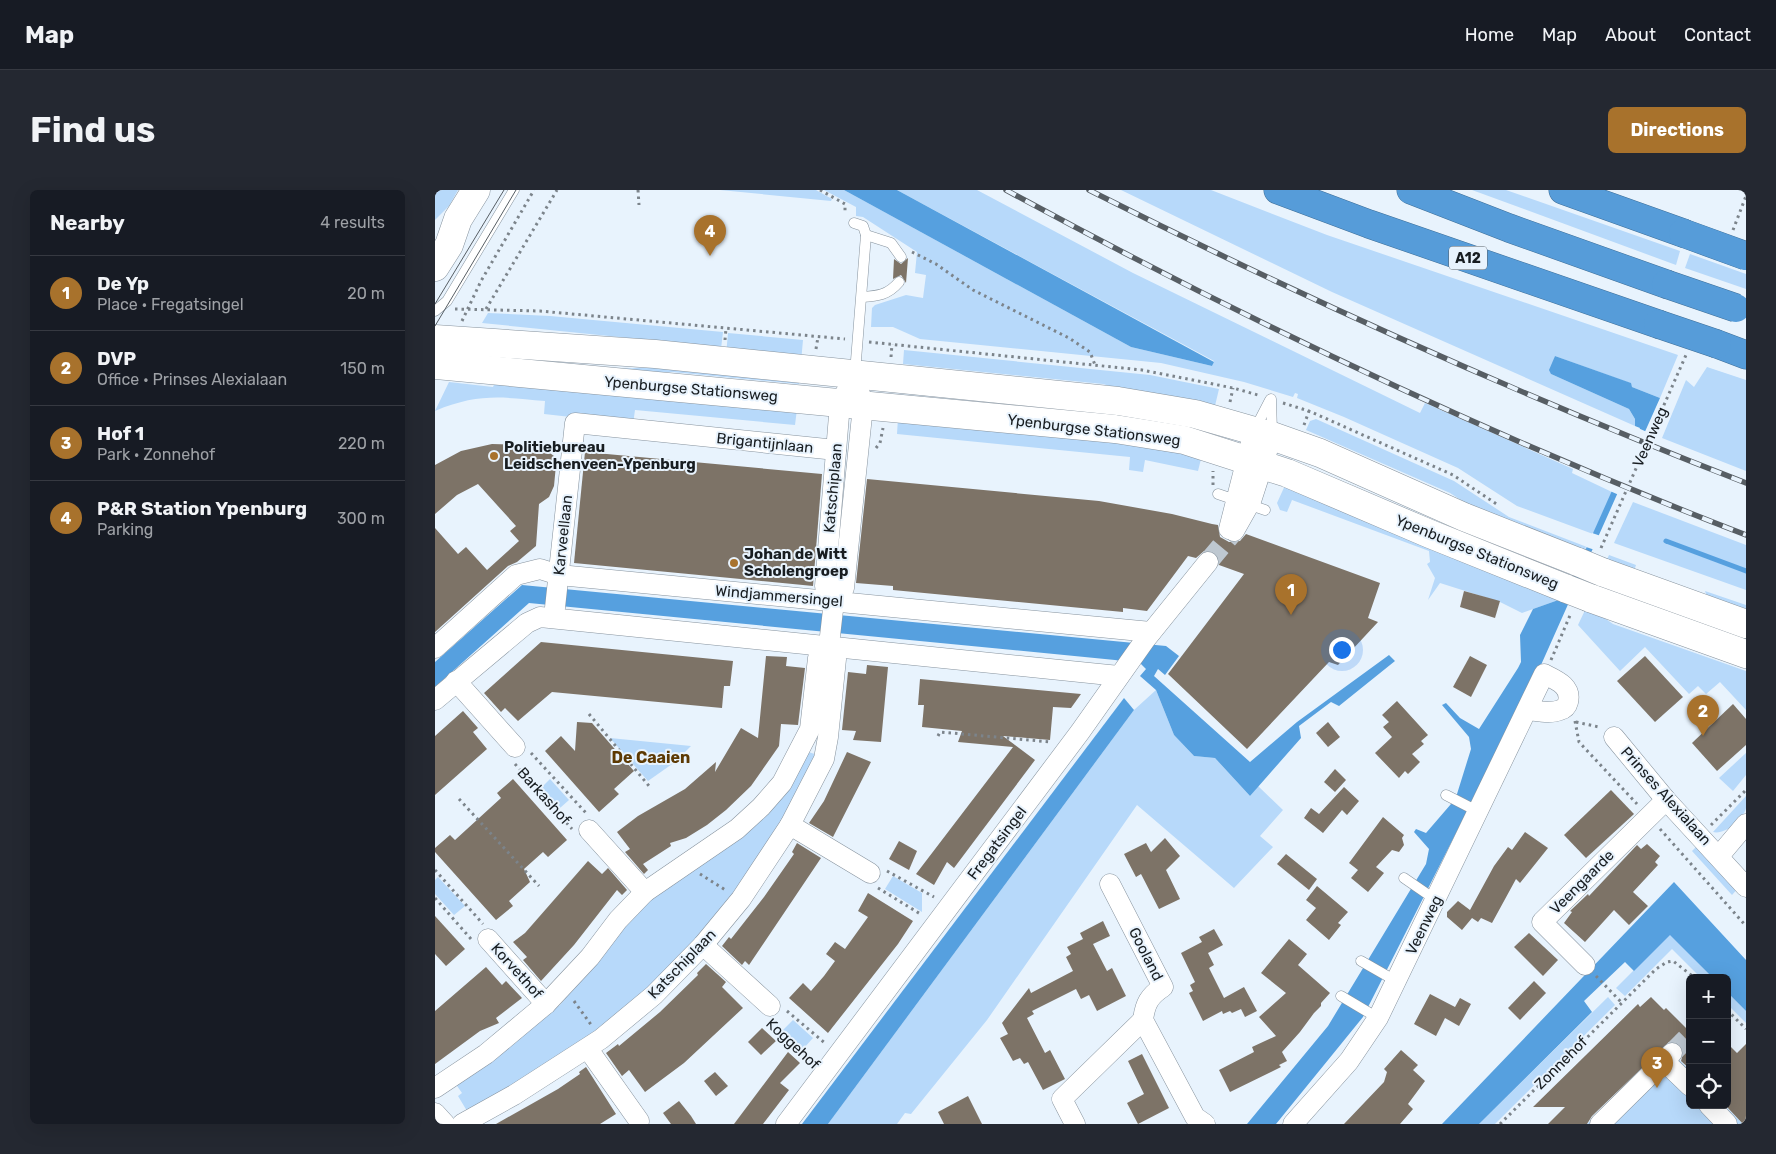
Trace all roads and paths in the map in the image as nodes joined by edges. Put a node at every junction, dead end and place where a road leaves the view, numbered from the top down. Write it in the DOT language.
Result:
graph roads {
  1 [pos="476,190"];
  2 [pos="506,190"];
  3 [pos="513,190"];
  4 [pos="534,190"];
  5 [pos="557,190"];
  6 [pos="638,190"];
  7 [pos="820,190"];
  8 [pos="1278,190"];
  9 [pos="1411,190"];
  10 [pos="1563,190"];
  11 [pos="1746,196"];
  12 [pos="639,205"];
  13 [pos="458,219"];
  14 [pos="849,222"];
  15 [pos="866,235"];
  16 [pos="435,238"];
  17 [pos="891,243"];
  18 [pos="1738,247"];
  19 [pos="901,257"];
  20 [pos="435,267"];
  21 [pos="899,282"];
  22 [pos="862,297"];
  23 [pos="486,308"];
  24 [pos="467,309"];
  25 [pos="435,310"];
  26 [pos="1741,310"];
  27 [pos="435,339"];
  28 [pos="1689,347"];
  29 [pos="1746,355"];
  30 [pos="435,365"];
  31 [pos="1095,365"];
  32 [pos="855,374"];
  33 [pos="852,405"];
  34 [pos="575,423"];
  35 [pos="1263,433"];
  36 [pos="836,450"];
  37 [pos="1254,462"];
  38 [pos="1231,530"];
  39 [pos="1208,562"];
  40 [pos="1593,562"];
  41 [pos="558,581"];
  42 [pos="1577,599"];
  43 [pos="834,607"];
  44 [pos="555,613"];
  45 [pos="1746,624"];
  46 [pos="1148,636"];
  47 [pos="830,640"];
  48 [pos="435,648"];
  49 [pos="1746,654"];
  50 [pos="1124,671"];
  51 [pos="1544,674"];
  52 [pos="455,681"];
  53 [pos="435,700"];
  54 [pos="1528,710"];
  55 [pos="589,714"];
  56 [pos="1570,715"];
  57 [pos="810,728"];
  58 [pos="938,736"];
  59 [pos="828,737"];
  60 [pos="1614,737"];
  61 [pos="1054,743"];
  62 [pos="518,752"];
  63 [pos="649,786"];
  64 [pos="1746,790"];
  65 [pos="1446,795"];
  66 [pos="459,799"];
  67 [pos="1666,800"];
  68 [pos="1479,812"];
  69 [pos="1649,816"];
  70 [pos="1746,824"];
  71 [pos="790,825"];
  72 [pos="585,826"];
  73 [pos="1701,835"];
  74 [pos="1680,852"];
  75 [pos="1719,856"];
  76 [pos="686,863"];
  77 [pos="435,870"];
  78 [pos="876,876"];
  79 [pos="1404,878"];
  80 [pos="1110,884"];
  81 [pos="539,886"];
  82 [pos="1746,887"];
  83 [pos="645,892"];
  84 [pos="435,898"];
  85 [pos="741,900"];
  86 [pos="1436,900"];
  87 [pos="951,906"];
  88 [pos="937,924"];
  89 [pos="1746,926"];
  90 [pos="482,936"];
  91 [pos="703,945"];
  92 [pos="1361,961"];
  93 [pos="1585,965"];
  94 [pos="1690,974"];
  95 [pos="1397,981"];
  96 [pos="563,986"];
  97 [pos="1606,986"];
  98 [pos="1341,996"];
  99 [pos="1622,1002"];
  100 [pos="546,1004"];
  101 [pos="774,1011"];
  102 [pos="1731,1014"];
  103 [pos="1378,1018"];
  104 [pos="1143,1020"];
  105 [pos="1746,1028"];
  106 [pos="594,1044"];
  107 [pos="838,1054"];
  108 [pos="824,1073"];
  109 [pos="1686,1081"];
  110 [pos="435,1088"];
  111 [pos="1713,1109"];
  112 [pos="435,1113"];
  113 [pos="639,1121"];
  114 [pos="1194,1122"];
  115 [pos="445,1124"];
  116 [pos="462,1124"];
  117 [pos="785,1124"];
  118 [pos="1075,1124"];
  119 [pos="1293,1124"];
  120 [pos="1500,1124"];
  121 [pos="1600,1124"];
  122 [pos="1727,1124"];
  1 -- 13 [label="main road"];
  2 -- 25 [label="lane"];
  3 -- 25 [label="lane"];
  4 -- 24 [label="path"];
  5 -- 23 [label="path"];
  6 -- 12 [label="path"];
  7 -- 14 [label="path"];
  8 -- 29 [label="highway, A12, bridge"];
  9 -- 26 [label="highway, bridge"];
  10 -- 18 [label="highway, bridge"];
  11 -- 18 [label="path"];
  13 -- 16 [label="main road"];
  13 -- 20 [label="main road"];
  14 -- 15 [label="lane"];
  15 -- 17 [label="lane"];
  15 -- 22 [label="lane"];
  17 -- 19 [label="lane"];
  17 -- 31 [label="path"];
  21 -- 22 [label="lane"];
  22 -- 32 [label="lane"];
  27 -- 32 [label="main road, Ypenburgse Stationsweg"];
  28 -- 40 [label="path, Veenweg"];
  30 -- 33 [label="main road, Ypenburgse Stationsweg"];
  32 -- 33 [label="street"];
  32 -- 35 [label="main road, Ypenburgse Stationsweg"];
  33 -- 36 [label="street, Katschiplaan"];
  33 -- 37 [label="main road, Ypenburgse Stationsweg"];
  33 -- 43 [label="street, Katschiplaan"];
  34 -- 36 [label="street, Brigantijnlaan"];
  34 -- 41 [label="street, Karveellaan"];
  35 -- 37 [label="street"];
  35 -- 40 [label="main road, Ypenburgse Stationsweg"];
  36 -- 43 [label="street, Katschiplaan"];
  37 -- 38 [label="street"];
  37 -- 42 [label="main road, Ypenburgse Stationsweg"];
  39 -- 46 [label="street, Fregatsingel"];
  40 -- 45 [label="main road, Ypenburgse Stationsweg"];
  41 -- 43 [label="street, Windjammersingel"];
  41 -- 44 [label="street, Karveellaan"];
  41 -- 48 [label="street, Windjammersingel"];
  42 -- 49 [label="main road, Ypenburgse Stationsweg"];
  42 -- 51 [label="path"];
  43 -- 46 [label="street, Windjammersingel"];
  43 -- 47 [label="street, Katschiplaan"];
  44 -- 47 [label="street"];
  44 -- 52 [label="street"];
  46 -- 50 [label="street, Fregatsingel"];
  47 -- 50 [label="street"];
  47 -- 57 [label="street, Katschiplaan"];
  47 -- 59 [label="street, Katschiplaan"];
  50 -- 87 [label="street, Fregatsingel"];
  51 -- 54 [label="street, Veenweg"];
  51 -- 56 [label="street"];
  52 -- 53 [label="street"];
  52 -- 62 [label="street, Barkashof"];
  54 -- 56 [label="street"];
  54 -- 68 [label="street, Veenweg"];
  55 -- 63 [label="path"];
  56 -- 60 [label="path, Prinses Alexialaan"];
  56 -- 69 [label="path"];
  57 -- 59 [label="street"];
  57 -- 76 [label="street, Katschiplaan"];
  58 -- 61 [label="path"];
  59 -- 71 [label="street, Katschiplaan"];
  60 -- 67 [label="street, Prinses Alexialaan"];
  62 -- 72 [label="path, Barkashof"];
  62 -- 72 [label="path, Barkashof"];
  64 -- 73 [label="path"];
  65 -- 68 [label="lane"];
  66 -- 81 [label="path"];
  67 -- 69 [label="street, Veengaarde"];
  67 -- 73 [label="street, Prinses Alexialaan"];
  68 -- 86 [label="street, Veenweg"];
  69 -- 74 [label="path"];
  69 -- 93 [label="street, Veengaarde"];
  70 -- 75 [label="street"];
  71 -- 78 [label="street"];
  71 -- 85 [label="street, Katschiplaan"];
  72 -- 83 [label="street, Barkashof"];
  73 -- 74 [label="path"];
  73 -- 75 [label="street, Prinses Alexialaan"];
  74 -- 89 [label="path"];
  75 -- 82 [label="street, Prinses Alexialaan"];
  76 -- 83 [label="street, Katschiplaan"];
  76 -- 85 [label="path"];
  77 -- 90 [label="path, Korvethof"];
  78 -- 87 [label="path"];
  78 -- 88 [label="path"];
  79 -- 86 [label="lane"];
  80 -- 104 [label="street, Gooland"];
  83 -- 96 [label="street, Katschiplaan"];
  84 -- 90 [label="path, Korvethof"];
  85 -- 91 [label="street, Katschiplaan"];
  86 -- 95 [label="street, Veenweg"];
  87 -- 88 [label="street, Fregatsingel"];
  88 -- 107 [label="street, Fregatsingel"];
  90 -- 100 [label="street, Korvethof"];
  91 -- 101 [label="street, Koggehof"];
  91 -- 106 [label="street, Katschiplaan"];
  92 -- 95 [label="lane"];
  94 -- 99 [label="path, Zonnehof"];
  95 -- 103 [label="street, Veenweg"];
  96 -- 100 [label="street, Katschiplaan"];
  96 -- 106 [label="path"];
  97 -- 99 [label="path"];
  98 -- 103 [label="lane"];
  99 -- 120 [label="path, Zonnehof"];
  100 -- 110 [label="street, Katschiplaan"];
  101 -- 107 [label="path, Koggehof"];
  101 -- 108 [label="path, Koggehof"];
  102 -- 105 [label="path"];
  103 -- 119 [label="street, Veenweg"];
  104 -- 114 [label="street"];
  104 -- 118 [label="street, Gooland"];
  106 -- 113 [label="street"];
  106 -- 116 [label="street, Katschiplaan"];
  107 -- 108 [label="street, Fregatsingel"];
  108 -- 117 [label="street, Fregatsingel"];
  109 -- 121 [label="street"];
  111 -- 122 [label="street"];
  112 -- 115 [label="street"];
}
